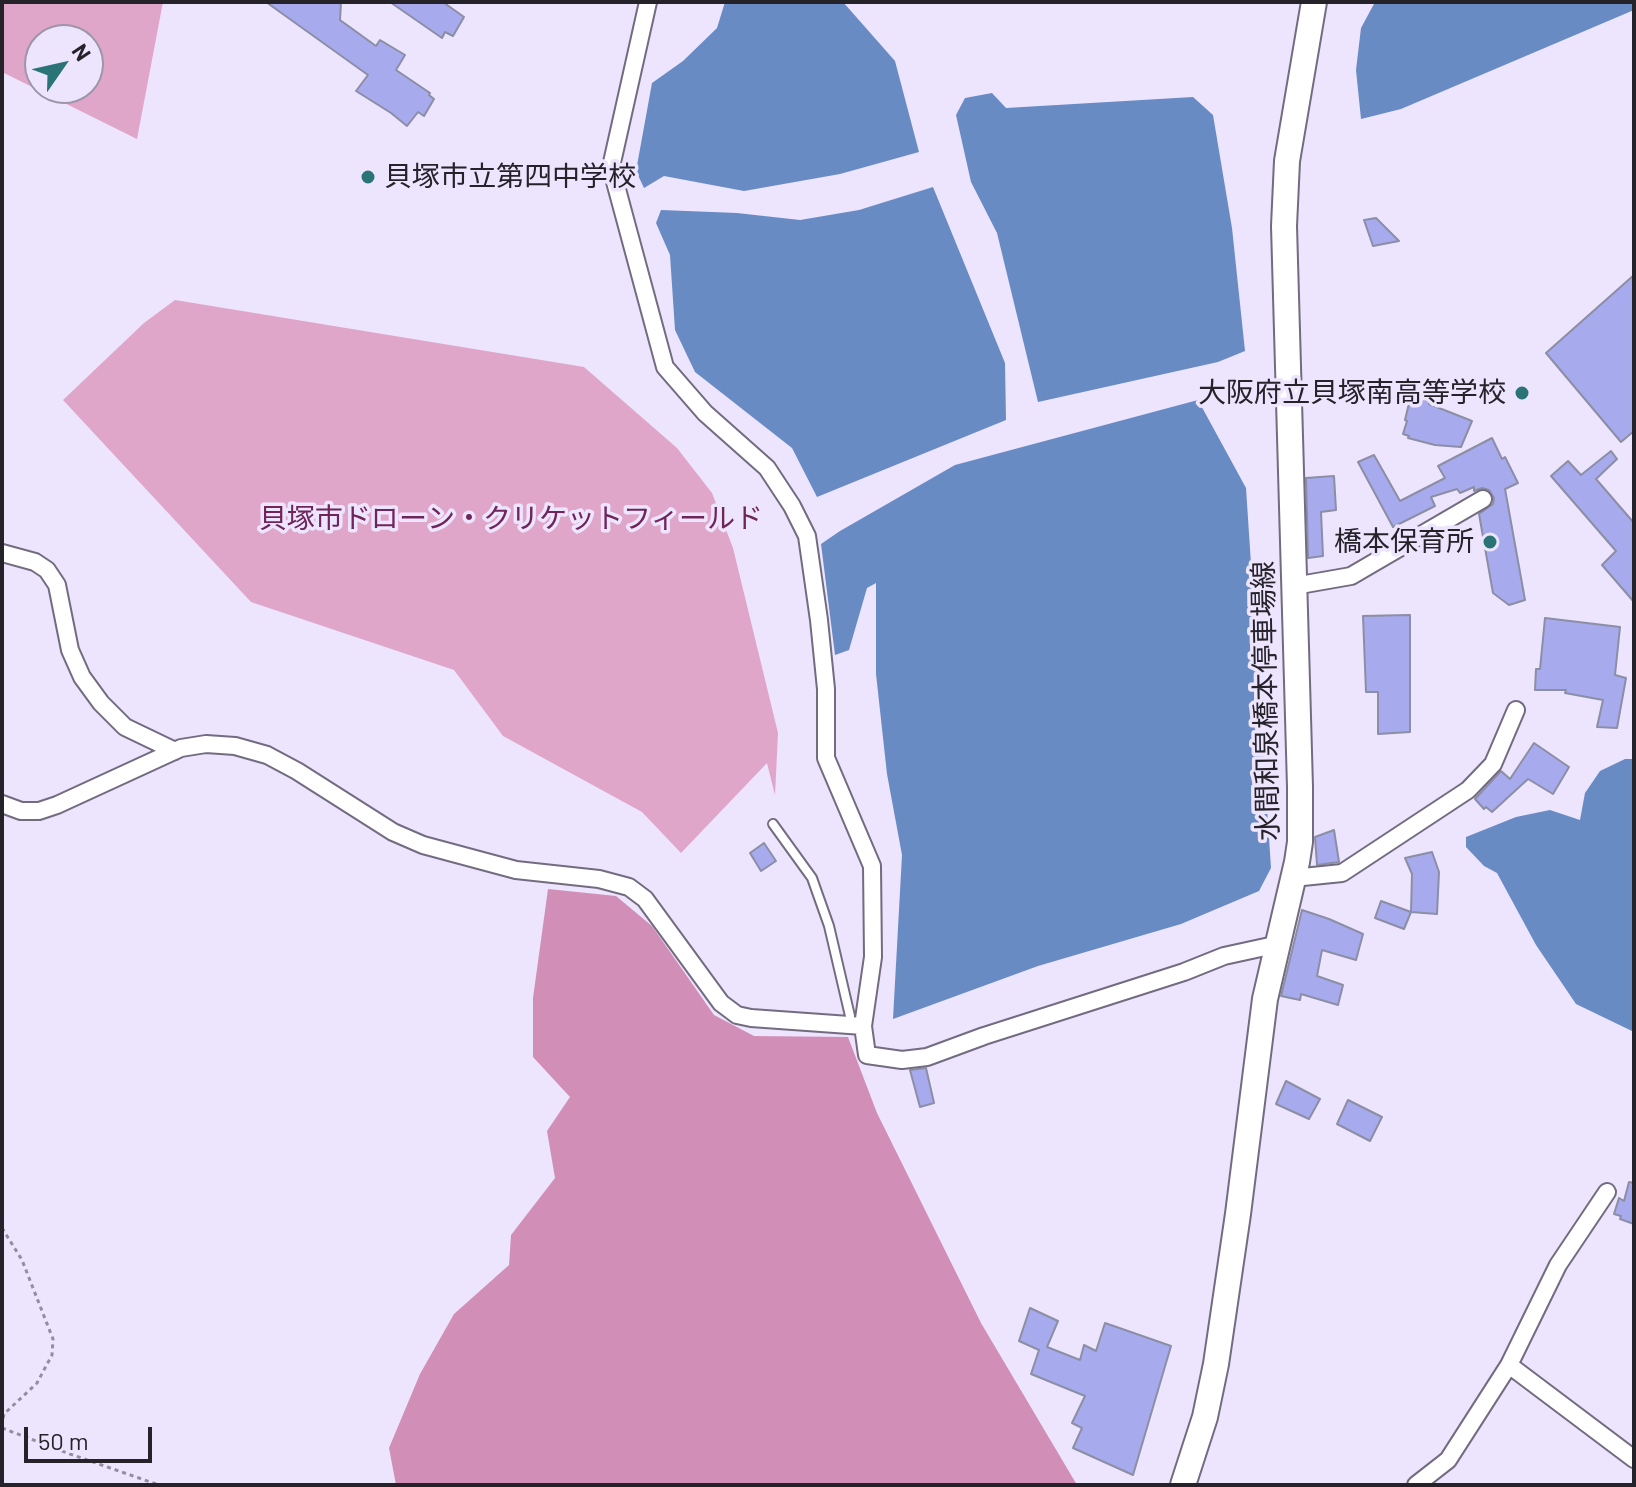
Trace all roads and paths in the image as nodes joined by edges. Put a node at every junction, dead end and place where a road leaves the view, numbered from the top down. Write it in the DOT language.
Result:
graph roads {
  1 [pos="648,2"];
  2 [pos="1314,2"];
  3 [pos="1483,499"];
  4 [pos="2,553"];
  5 [pos="1294,586"];
  6 [pos="1516,710"];
  7 [pos="175,751"];
  8 [pos="2,804"];
  9 [pos="773,824"];
  10 [pos="1293,878"];
  11 [pos="1279,944"];
  12 [pos="857,1021"];
  13 [pos="1607,1192"];
  14 [pos="2,1228"];
  15 [pos="1509,1365"];
  16 [pos="2,1426"];
  17 [pos="1634,1459"];
  18 [pos="1185,1484"];
  19 [pos="159,1485"];
  20 [pos="1416,1485"];
  1 -- 12 [label="street"];
  2 -- 5 [label="main road, 水間和泉橋本停車場線"];
  3 -- 5 [label="street"];
  4 -- 7 [label="street"];
  5 -- 10 [label="main road, 水間和泉橋本停車場線"];
  6 -- 10 [label="street"];
  7 -- 8 [label="street"];
  7 -- 12 [label="street"];
  9 -- 12 [label="lane"];
  10 -- 11 [label="main road, 水間和泉橋本停車場線"];
  11 -- 12 [label="street"];
  11 -- 18 [label="main road, 水間和泉橋本停車場線"];
  13 -- 15 [label="street"];
  14 -- 16 [label="path"];
  15 -- 17 [label="street"];
  15 -- 20 [label="street"];
  16 -- 19 [label="path"];
}
